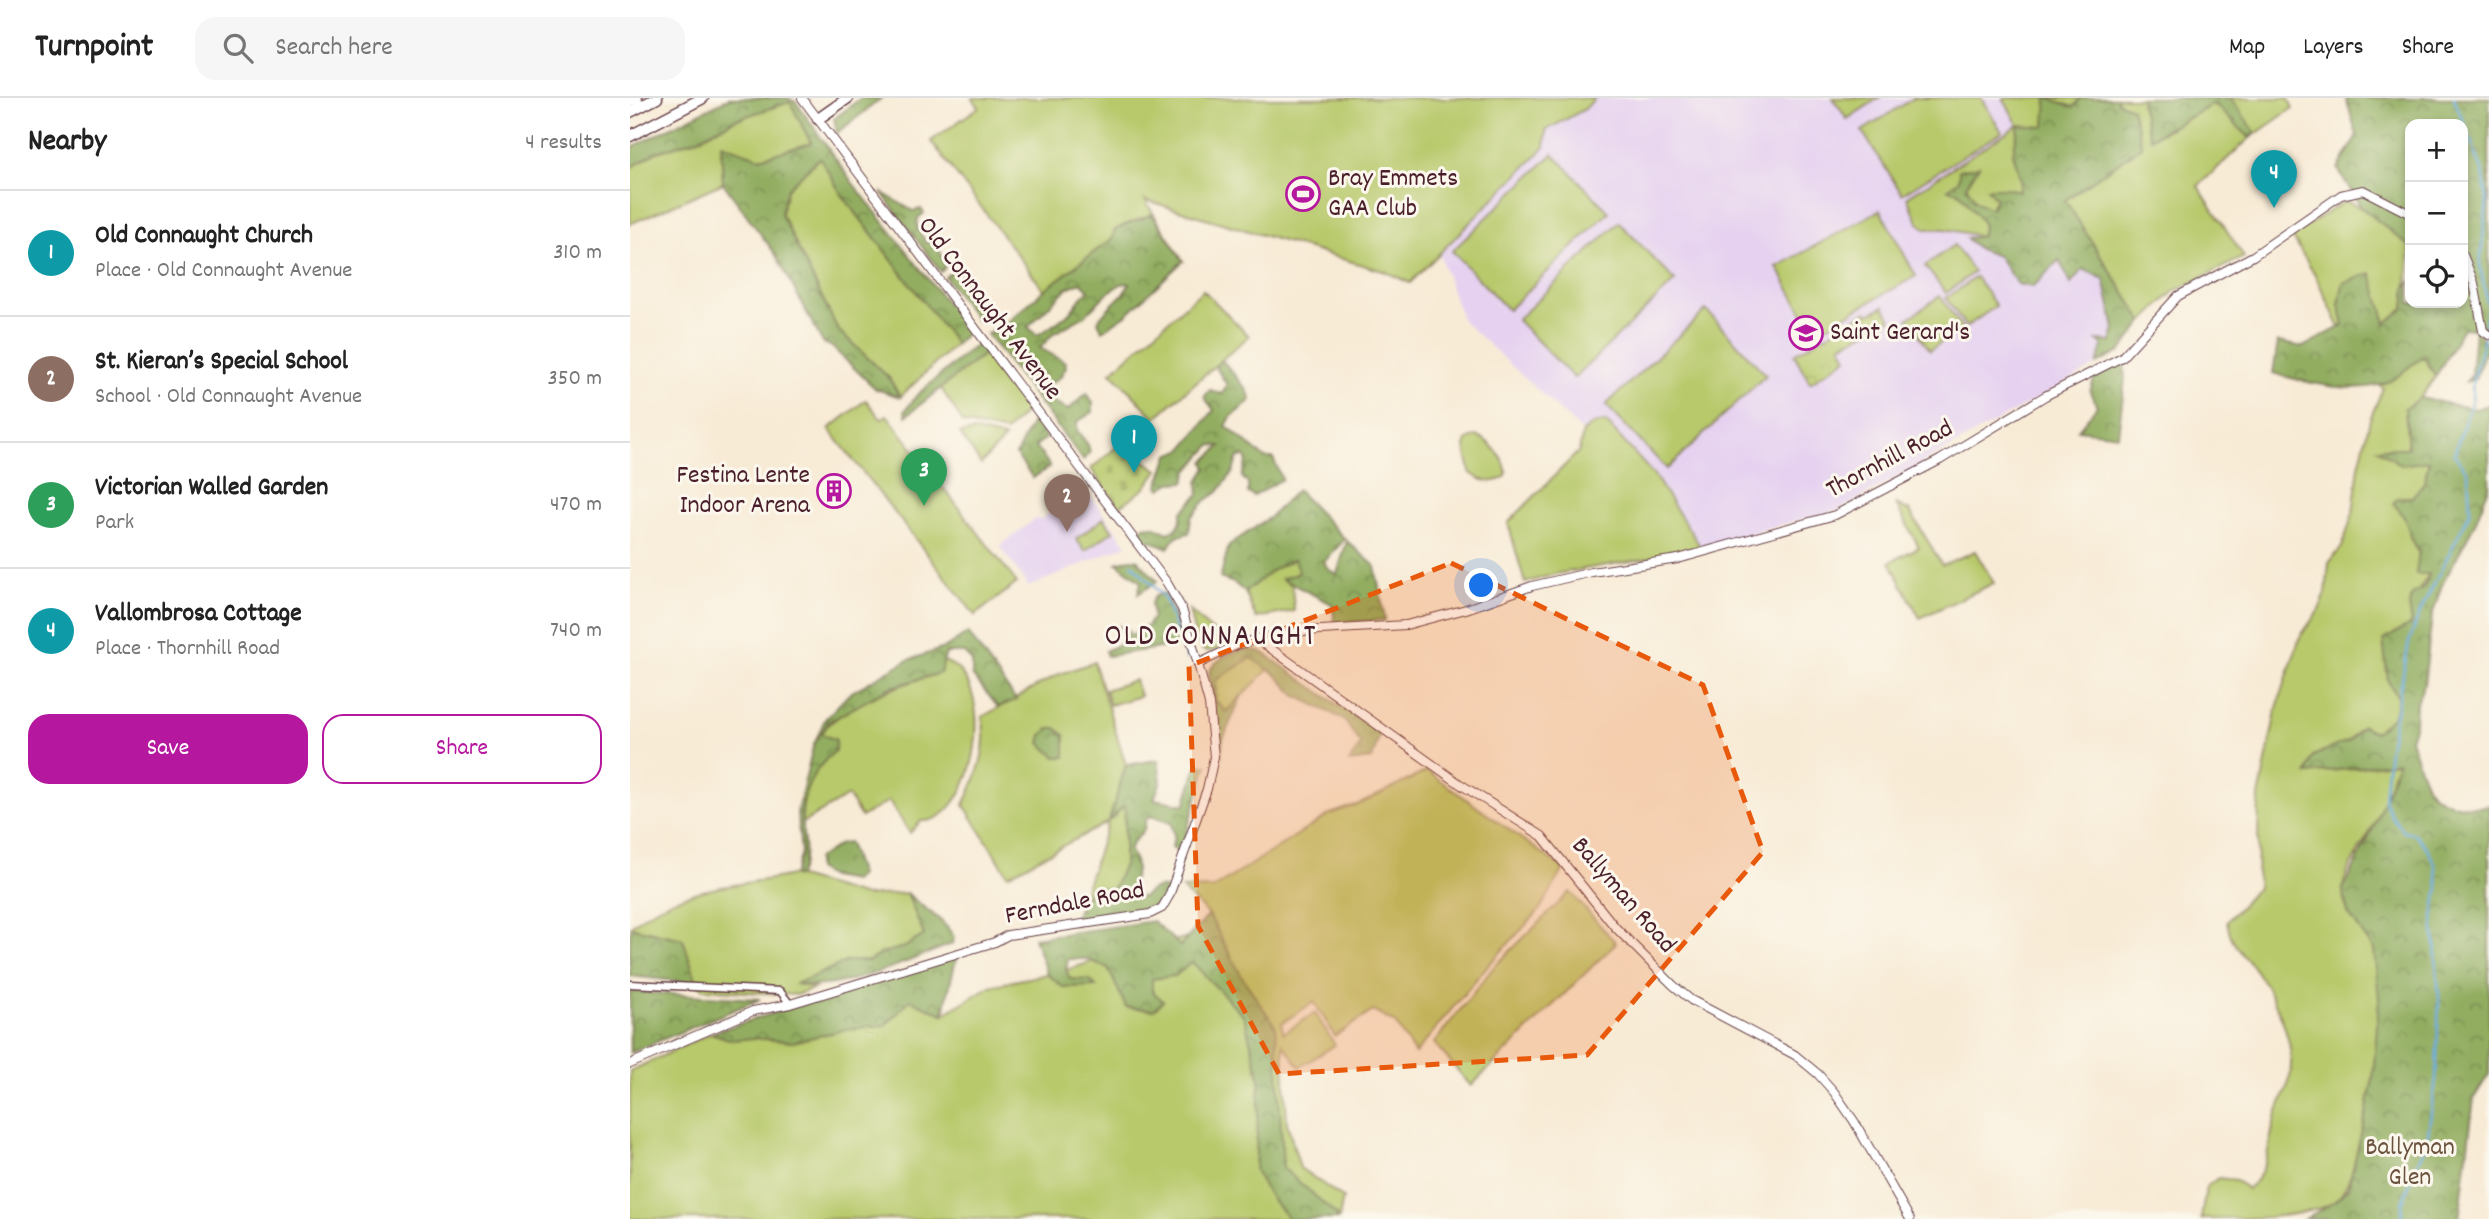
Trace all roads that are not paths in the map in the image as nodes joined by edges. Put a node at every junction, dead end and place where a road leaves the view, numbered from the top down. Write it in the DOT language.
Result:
graph roads {
  1 [pos="637,98"];
  2 [pos="657,98"];
  3 [pos="703,98"];
  4 [pos="802,98"];
  5 [pos="848,98"];
  6 [pos="630,101"];
  7 [pos="630,112"];
  8 [pos="818,119"];
  9 [pos="630,136"];
  10 [pos="2405,211"];
  11 [pos="2468,268"];
  12 [pos="2486,333"];
  13 [pos="1140,547"];
  14 [pos="1261,638"];
  15 [pos="1198,664"];
  16 [pos="630,984"];
  17 [pos="790,1004"];
  18 [pos="630,1064"];
  19 [pos="1910,1219"];
  1 -- 6 [label="highway"];
  2 -- 7 [label="highway"];
  3 -- 9 [label="highway"];
  4 -- 8 [label="street, Old Connaught Avenue"];
  5 -- 8 [label="highway"];
  8 -- 13 [label="street, Old Connaught Avenue"];
  10 -- 14 [label="street, Thornhill Road"];
  11 -- 12 [label="street"];
  13 -- 15 [label="street, Ferndale Road"];
  14 -- 15 [label="street, Thornhill Road"];
  14 -- 19 [label="street, Ballyman Road"];
  15 -- 17 [label="street, Ferndale Road"];
  16 -- 17 [label="street"];
  17 -- 18 [label="street, Ferndale Road"];
}
